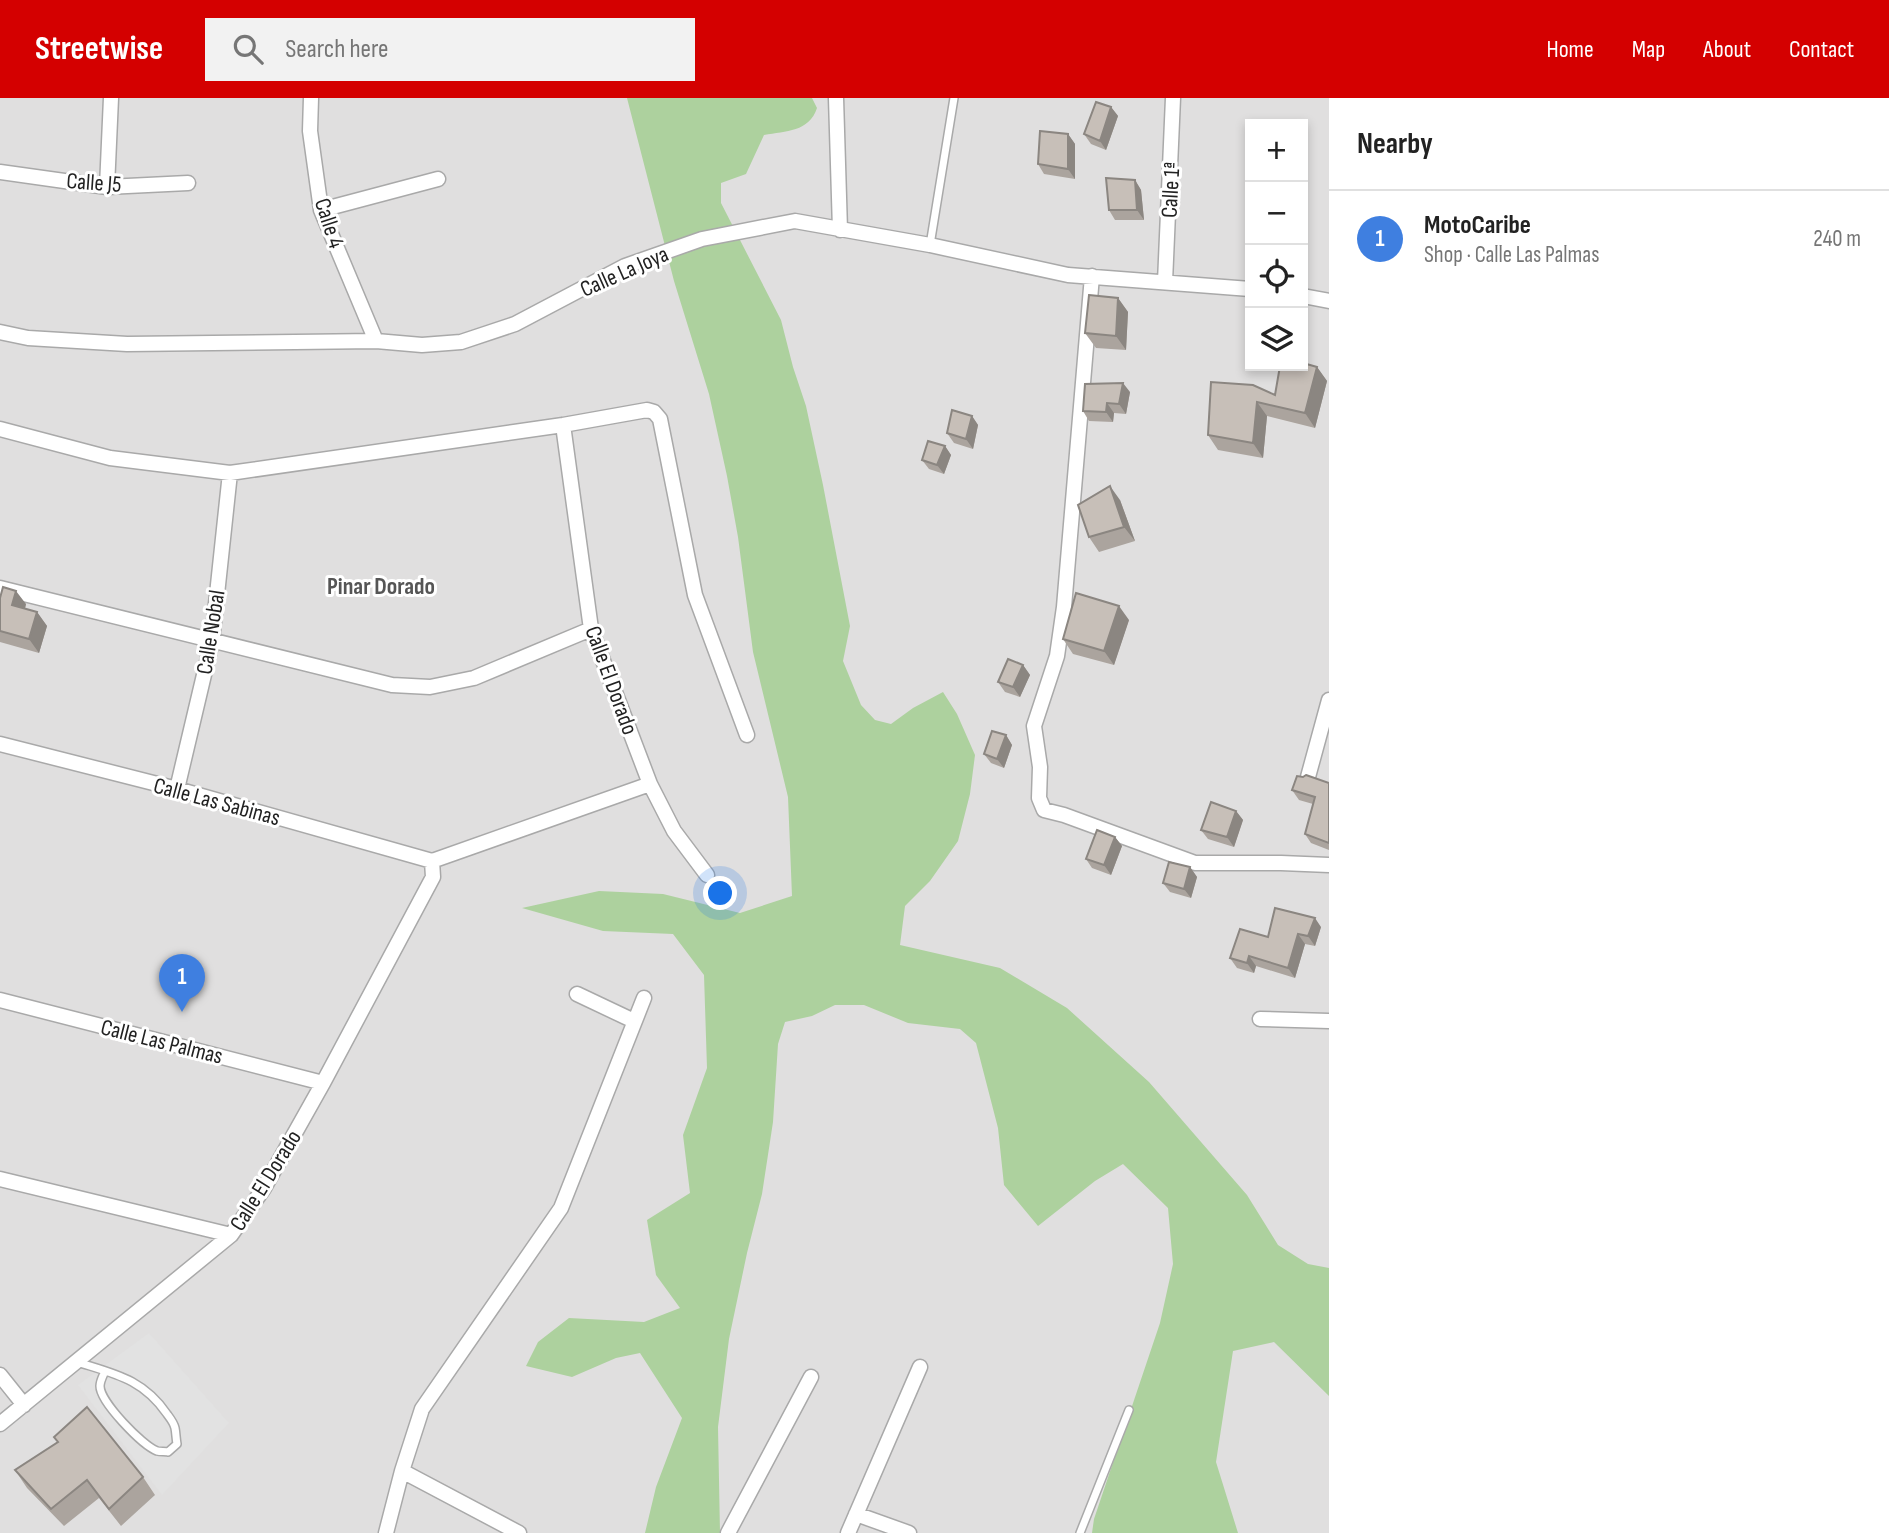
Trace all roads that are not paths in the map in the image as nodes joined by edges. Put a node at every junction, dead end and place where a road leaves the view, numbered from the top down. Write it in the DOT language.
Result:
graph roads {
  1 [pos="111,98"];
  2 [pos="311,98"];
  3 [pos="836,98"];
  4 [pos="954,98"];
  5 [pos="1173,98"];
  6 [pos="0,172"];
  7 [pos="438,179"];
  8 [pos="188,183"];
  9 [pos="107,187"];
  10 [pos="321,210"];
  11 [pos="840,230"];
  12 [pos="930,245"];
  13 [pos="1092,276"];
  14 [pos="1165,282"];
  15 [pos="1245,289"];
  16 [pos="1308,297"];
  17 [pos="1329,301"];
  18 [pos="0,332"];
  19 [pos="376,341"];
  20 [pos="563,425"];
  21 [pos="0,429"];
  22 [pos="230,473"];
  23 [pos="0,588"];
  24 [pos="590,629"];
  25 [pos="212,640"];
  26 [pos="1329,701"];
  27 [pos="747,735"];
  28 [pos="0,744"];
  29 [pos="1308,777"];
  30 [pos="650,783"];
  31 [pos="177,789"];
  32 [pos="432,861"];
  33 [pos="1329,865"];
  34 [pos="707,875"];
  35 [pos="577,994"];
  36 [pos="643,998"];
  37 [pos="0,1000"];
  38 [pos="1260,1019"];
  39 [pos="634,1021"];
  40 [pos="1329,1021"];
  41 [pos="323,1083"];
  42 [pos="0,1179"];
  43 [pos="232,1236"];
  44 [pos="77,1362"];
  45 [pos="920,1367"];
  46 [pos="105,1371"];
  47 [pos="0,1375"];
  48 [pos="811,1377"];
  49 [pos="24,1405"];
  50 [pos="1129,1410"];
  51 [pos="0,1424"];
  52 [pos="402,1471"];
  53 [pos="856,1514"];
  54 [pos="386,1533"];
  55 [pos="519,1533"];
  56 [pos="728,1533"];
  57 [pos="848,1533"];
  58 [pos="909,1533"];
  59 [pos="1080,1533"];
  1 -- 9 [label="street"];
  2 -- 10 [label="street, Calle 4"];
  3 -- 11 [label="street"];
  4 -- 12 [label="lane"];
  5 -- 14 [label="street, Calle 1ª"];
  6 -- 9 [label="street, Calle J5"];
  7 -- 10 [label="street"];
  8 -- 9 [label="street, Calle J5"];
  10 -- 19 [label="street, Calle 4"];
  11 -- 12 [label="street, Calle La Joya"];
  11 -- 19 [label="street, Calle La Joya"];
  12 -- 13 [label="street, Calle La Joya"];
  13 -- 14 [label="street, Calle La Joya"];
  13 -- 33 [label="street"];
  14 -- 15 [label="street, Calle La Joya"];
  16 -- 17 [label="street"];
  18 -- 19 [label="street, Calle La Joya"];
  20 -- 22 [label="street"];
  20 -- 24 [label="street, Calle El Dorado"];
  20 -- 27 [label="street"];
  21 -- 22 [label="street"];
  22 -- 25 [label="street, Calle Nobal"];
  23 -- 25 [label="street"];
  24 -- 25 [label="street"];
  24 -- 30 [label="street, Calle El Dorado"];
  25 -- 31 [label="street, Calle Nobal"];
  26 -- 29 [label="street"];
  28 -- 31 [label="street, Calle Las Sabinas"];
  30 -- 32 [label="street"];
  30 -- 34 [label="street, Calle El Dorado"];
  31 -- 32 [label="street, Calle Las Sabinas"];
  32 -- 41 [label="street, Calle El Dorado"];
  35 -- 39 [label="street"];
  36 -- 39 [label="street"];
  37 -- 41 [label="street, Calle Las Palmas"];
  38 -- 40 [label="street"];
  39 -- 52 [label="street"];
  41 -- 43 [label="street, Calle El Dorado"];
  42 -- 43 [label="street"];
  43 -- 44 [label="street, Calle El Dorado"];
  44 -- 46 [label="lane"];
  44 -- 49 [label="street, Calle El Dorado"];
  45 -- 53 [label="street"];
  46 -- 46 [label="lane"];
  47 -- 49 [label="street"];
  48 -- 56 [label="street"];
  49 -- 51 [label="street, Calle El Dorado"];
  50 -- 59 [label="lane"];
  52 -- 54 [label="street"];
  52 -- 55 [label="street"];
  53 -- 57 [label="street"];
  53 -- 58 [label="street"];
}
